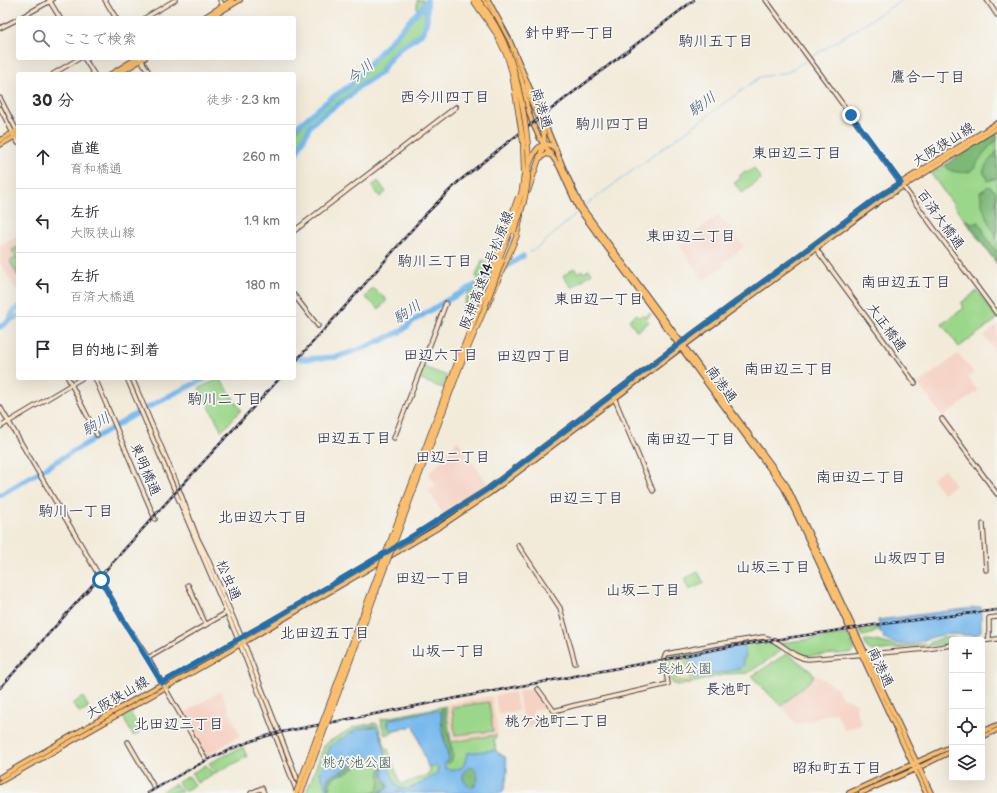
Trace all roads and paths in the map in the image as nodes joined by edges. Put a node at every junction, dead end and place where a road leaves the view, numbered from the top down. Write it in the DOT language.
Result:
graph roads {
  1 [pos="50,0"];
  2 [pos="105,0"];
  3 [pos="175,0"];
  4 [pos="220,0"];
  5 [pos="232,0"];
  6 [pos="240,0"];
  7 [pos="473,0"];
  8 [pos="478,0"];
  9 [pos="483,0"];
  10 [pos="488,0"];
  11 [pos="766,0"];
  12 [pos="987,0"];
  13 [pos="223,6"];
  14 [pos="997,15"];
  15 [pos="24,16"];
  16 [pos="59,16"];
  17 [pos="115,16"];
  18 [pos="148,16"];
  19 [pos="206,16"];
  20 [pos="213,16"];
  21 [pos="16,20"];
  22 [pos="0,28"];
  23 [pos="77,60"];
  24 [pos="85,60"];
  25 [pos="134,60"];
  26 [pos="140,60"];
  27 [pos="143,60"];
  28 [pos="56,72"];
  29 [pos="93,72"];
  30 [pos="114,72"];
  31 [pos="121,72"];
  32 [pos="149,72"];
  33 [pos="527,83"];
  34 [pos="0,98"];
  35 [pos="456,107"];
  36 [pos="0,108"];
  37 [pos="997,123"];
  38 [pos="997,128"];
  39 [pos="16,133"];
  40 [pos="540,139"];
  41 [pos="0,140"];
  42 [pos="544,144"];
  43 [pos="0,145"];
  44 [pos="538,147"];
  45 [pos="556,149"];
  46 [pos="551,155"];
  47 [pos="539,159"];
  48 [pos="902,185"];
  49 [pos="581,209"];
  50 [pos="296,229"];
  51 [pos="815,247"];
  52 [pos="491,280"];
  53 [pos="296,298"];
  54 [pos="446,303"];
  55 [pos="997,314"];
  56 [pos="482,315"];
  57 [pos="318,326"];
  58 [pos="682,345"];
  59 [pos="69,380"];
  60 [pos="78,380"];
  61 [pos="96,380"];
  62 [pos="128,380"];
  63 [pos="133,380"];
  64 [pos="915,383"];
  65 [pos="71,384"];
  66 [pos="614,396"];
  67 [pos="0,407"];
  68 [pos="942,420"];
  69 [pos="8,422"];
  70 [pos="0,426"];
  71 [pos="97,435"];
  72 [pos="394,438"];
  73 [pos="653,491"];
  74 [pos="997,494"];
  75 [pos="155,519"];
  76 [pos="983,524"];
  77 [pos="518,545"];
  78 [pos="986,570"];
  79 [pos="188,585"];
  80 [pos="226,613"];
  81 [pos="997,617"];
  82 [pos="206,625"];
  83 [pos="997,639"];
  84 [pos="989,640"];
  85 [pos="241,641"];
  86 [pos="985,641"];
  87 [pos="949,645"];
  88 [pos="864,654"];
  89 [pos="148,658"];
  90 [pos="575,663"];
  91 [pos="163,685"];
  92 [pos="538,689"];
  93 [pos="997,725"];
  94 [pos="997,730"];
  95 [pos="985,731"];
  96 [pos="985,736"];
  97 [pos="128,742"];
  98 [pos="949,747"];
  99 [pos="949,752"];
  100 [pos="205,758"];
  101 [pos="915,763"];
  102 [pos="917,768"];
  103 [pos="0,777"];
  104 [pos="0,782"];
  105 [pos="154,787"];
  106 [pos="251,793"];
  107 [pos="264,793"];
  108 [pos="297,793"];
  109 [pos="301,793"];
  110 [pos="849,793"];
  111 [pos="861,793"];
  112 [pos="926,793"];
  113 [pos="931,793"];
  1 -- 15 [label="street"];
  1 -- 16 [label="street"];
  2 -- 17 [label="street"];
  3 -- 18 [label="street"];
  4 -- 13 [label="street"];
  5 -- 13 [label="main road"];
  6 -- 20 [label="main road"];
  7 -- 52 [label="highway, 阪神高速14号松原線, bridge"];
  8 -- 56 [label="highway, 阪神高速14号松原線, bridge"];
  9 -- 40 [label="main road, 南港通"];
  10 -- 33 [label="main road, 南港通"];
  11 -- 48 [label="street, 百済大橋通"];
  12 -- 14 [label="street"];
  13 -- 19 [label="main road"];
  21 -- 22 [label="street"];
  23 -- 28 [label="street"];
  24 -- 29 [label="street"];
  25 -- 30 [label="main road"];
  26 -- 31 [label="main road"];
  27 -- 32 [label="street"];
  33 -- 42 [label="highway"];
  33 -- 45 [label="main road, 南港通"];
  34 -- 39 [label="street"];
  35 -- 50 [label="street"];
  36 -- 39 [label="street"];
  37 -- 48 [label="main road, 大阪狭山線"];
  38 -- 48 [label="main road, 大阪狭山線"];
  39 -- 41 [label="main road"];
  39 -- 43 [label="main road"];
  40 -- 42 [label="main road, 南港通"];
  40 -- 44 [label="highway"];
  42 -- 44 [label="highway"];
  42 -- 45 [label="highway"];
  42 -- 46 [label="main road, 南港通"];
  42 -- 47 [label="highway"];
  44 -- 52 [label="highway, bridge"];
  45 -- 49 [label="main road, 南港通"];
  46 -- 47 [label="highway"];
  46 -- 49 [label="main road, 南港通"];
  47 -- 56 [label="highway, bridge"];
  48 -- 51 [label="main road, 大阪狭山線"];
  48 -- 55 [label="street, 百済大橋通"];
  49 -- 58 [label="main road, 南港通"];
  51 -- 58 [label="main road, 大阪狭山線"];
  51 -- 64 [label="street, 大正橋通"];
  52 -- 108 [label="highway, 阪神高速14号松原線, bridge"];
  53 -- 57 [label="street"];
  54 -- 72 [label="street"];
  56 -- 109 [label="highway, 阪神高速14号松原線, bridge"];
  58 -- 66 [label="main road, 大阪狭山線"];
  58 -- 88 [label="main road, 南港通"];
  59 -- 65 [label="street"];
  60 -- 65 [label="street"];
  61 -- 75 [label="street, 東明橋通"];
  62 -- 80 [label="street, 松虫通"];
  63 -- 85 [label="street, 松虫通"];
  65 -- 69 [label="street"];
  65 -- 71 [label="street"];
  66 -- 73 [label="street"];
  66 -- 85 [label="main road, 大阪狭山線"];
  67 -- 69 [label="street"];
  68 -- 74 [label="street"];
  69 -- 70 [label="street"];
  69 -- 89 [label="street"];
  76 -- 78 [label="street"];
  77 -- 90 [label="street"];
  79 -- 82 [label="street"];
  80 -- 82 [label="street"];
  80 -- 85 [label="street, 松虫通"];
  81 -- 84 [label="street"];
  82 -- 89 [label="street"];
  83 -- 84 [label="street"];
  84 -- 86 [label="street"];
  85 -- 91 [label="main road, 大阪狭山線"];
  85 -- 108 [label="street, 松虫通"];
  85 -- 109 [label="street, 松虫通"];
  87 -- 88 [label="street"];
  88 -- 92 [label="street"];
  88 -- 101 [label="main road, 南港通"];
  89 -- 91 [label="street"];
  91 -- 100 [label="street"];
  91 -- 103 [label="main road, 大阪狭山線"];
  91 -- 104 [label="main road, 大阪狭山線"];
  93 -- 95 [label="main road"];
  94 -- 96 [label="main road"];
  97 -- 105 [label="street"];
  98 -- 101 [label="main road"];
  99 -- 102 [label="main road"];
  101 -- 102 [label="main road, 南港通"];
  101 -- 110 [label="main road"];
  102 -- 111 [label="main road"];
  102 -- 112 [label="main road, 南港通"];
  102 -- 113 [label="main road, 南港通"];
  106 -- 107 [label="street"];
}
